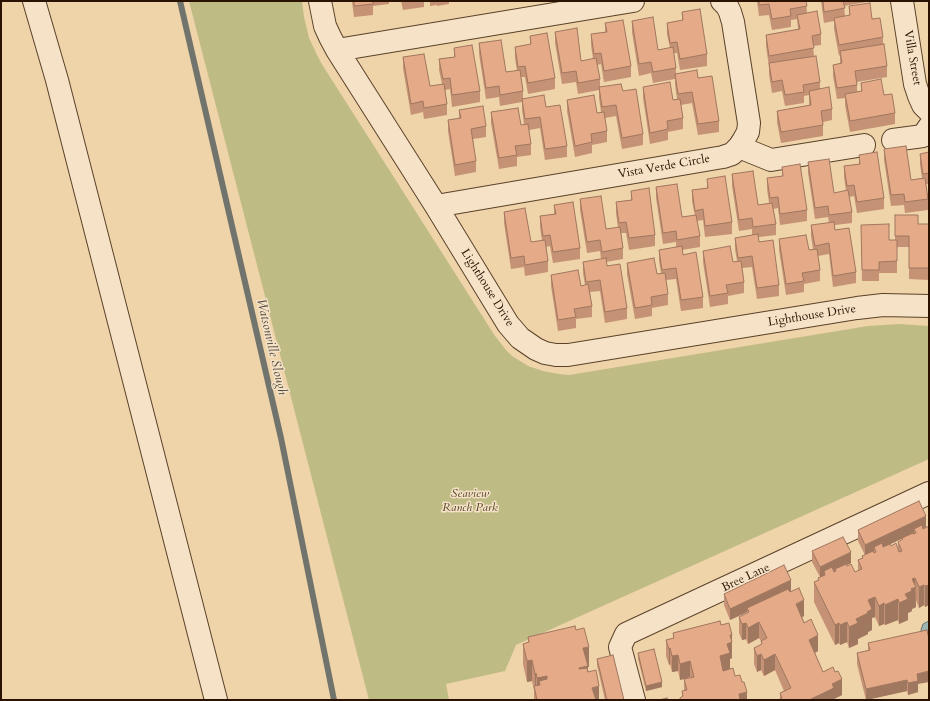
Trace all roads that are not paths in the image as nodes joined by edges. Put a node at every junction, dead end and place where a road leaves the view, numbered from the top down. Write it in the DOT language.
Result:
graph roads {
  1 [pos="34,1"];
  2 [pos="320,1"];
  3 [pos="633,1"];
  4 [pos="722,1"];
  5 [pos="902,1"];
  6 [pos="337,50"];
  7 [pos="929,111"];
  8 [pos="929,127"];
  9 [pos="893,140"];
  10 [pos="864,145"];
  11 [pos="739,147"];
  12 [pos="436,206"];
  13 [pos="929,306"];
  14 [pos="929,493"];
  15 [pos="216,700"];
  16 [pos="634,700"];
  1 -- 15 [label="street"];
  2 -- 6 [label="street, Lighthouse Drive"];
  3 -- 6 [label="street"];
  4 -- 11 [label="street"];
  5 -- 7 [label="street, Villa Street"];
  6 -- 12 [label="street, Lighthouse Drive"];
  8 -- 9 [label="street"];
  10 -- 11 [label="street"];
  11 -- 12 [label="street, Vista Verde Circle"];
  12 -- 13 [label="street, Lighthouse Drive"];
  14 -- 16 [label="street, Bree Lane"];
}
